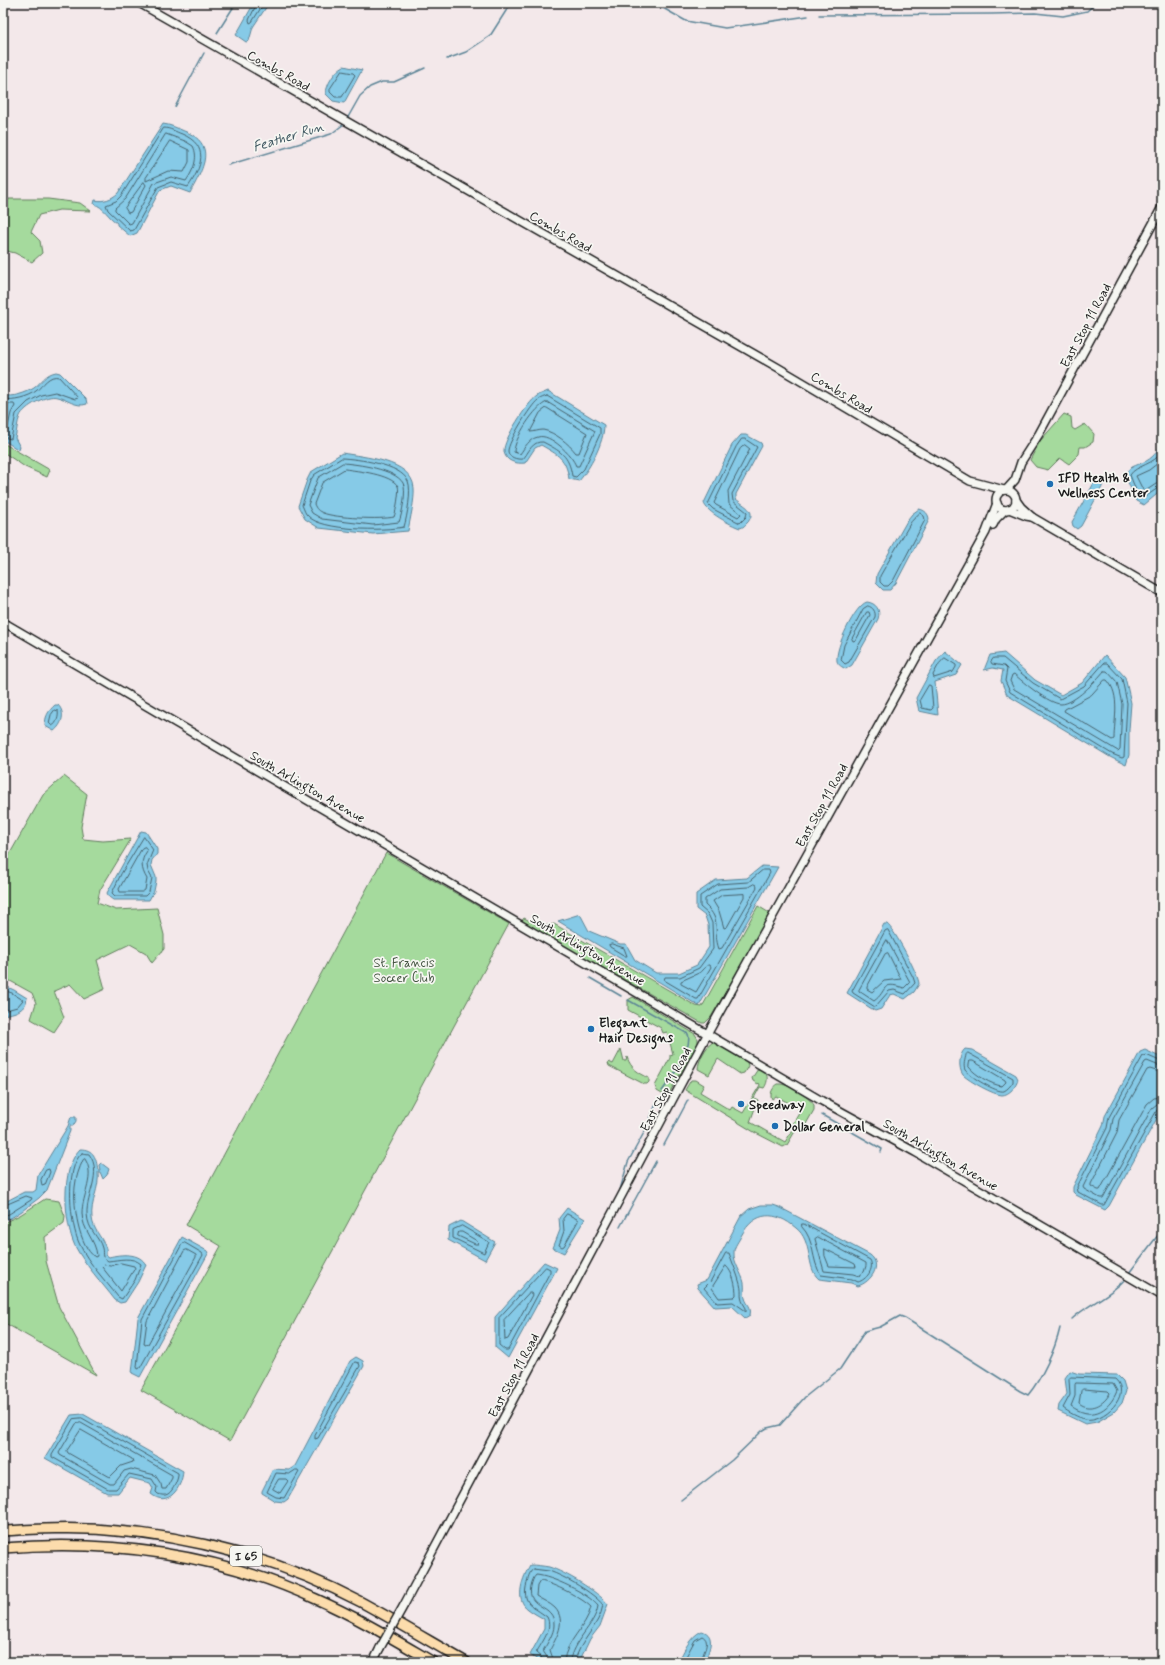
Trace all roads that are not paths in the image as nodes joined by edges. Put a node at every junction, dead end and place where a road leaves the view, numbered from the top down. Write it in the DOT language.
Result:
graph roads {
  1 [pos="139,3"];
  2 [pos="1162,207"];
  3 [pos="1028,453"];
  4 [pos="970,481"];
  5 [pos="1005,490"];
  6 [pos="1016,498"];
  7 [pos="997,501"];
  8 [pos="1007,510"];
  9 [pos="1032,517"];
  10 [pos="986,532"];
  11 [pos="1162,594"];
  12 [pos="3,622"];
  13 [pos="708,1033"];
  14 [pos="1162,1296"];
  15 [pos="3,1531"];
  16 [pos="3,1548"];
  17 [pos="373,1662"];
  18 [pos="433,1662"];
  19 [pos="466,1662"];
  1 -- 4 [label="street, Combs Road"];
  2 -- 3 [label="street, East Stop 11 Road"];
  3 -- 5 [label="street, East Stop 11 Road"];
  3 -- 6 [label="street, East Stop 11 Road"];
  4 -- 5 [label="street, Combs Road"];
  4 -- 7 [label="street, Combs Road"];
  5 -- 6 [label="street"];
  5 -- 7 [label="street"];
  6 -- 8 [label="street"];
  6 -- 9 [label="street"];
  7 -- 8 [label="street"];
  7 -- 10 [label="street, East Stop 11 Road"];
  8 -- 9 [label="street"];
  8 -- 10 [label="street, East Stop 11 Road"];
  9 -- 11 [label="street"];
  10 -- 13 [label="street, East Stop 11 Road"];
  12 -- 13 [label="street, South Arlington Avenue"];
  13 -- 14 [label="street, South Arlington Avenue"];
  13 -- 17 [label="street, East Stop 11 Road, bridge"];
  15 -- 19 [label="highway, I 65"];
  16 -- 18 [label="highway, I 65"];
}
